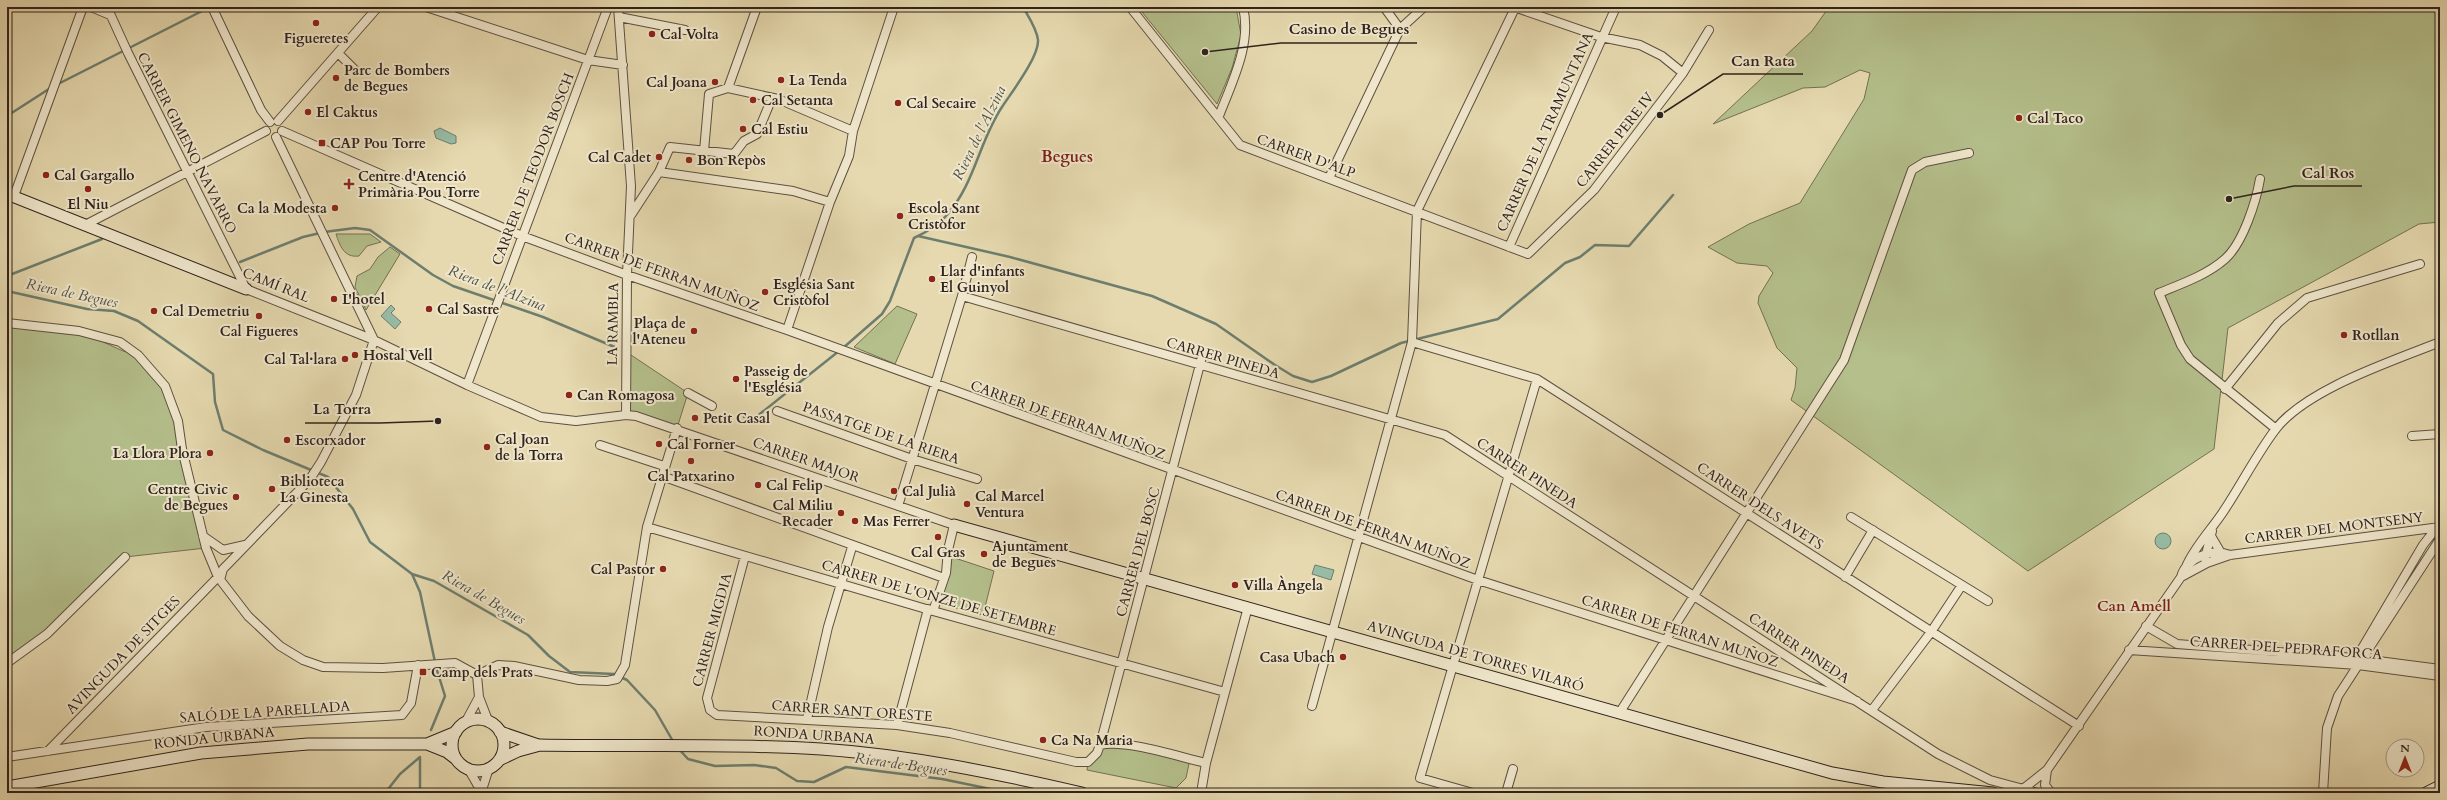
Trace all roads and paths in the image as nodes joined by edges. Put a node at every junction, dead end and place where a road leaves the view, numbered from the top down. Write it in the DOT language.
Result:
graph roads {
  1 [pos="83,7"];
  2 [pos="91,7"];
  3 [pos="107,7"];
  4 [pos="378,7"];
  5 [pos="426,7"];
  6 [pos="608,7"];
  7 [pos="618,7"];
  8 [pos="757,7"];
  9 [pos="894,7"];
  10 [pos="1130,7"];
  11 [pos="1243,7"];
  12 [pos="1384,7"];
  13 [pos="1424,7"];
  14 [pos="1515,7"];
  15 [pos="1616,7"];
  16 [pos="213,8"];
  17 [pos="110,15"];
  18 [pos="619,17"];
  19 [pos="1400,29"];
  20 [pos="685,30"];
  21 [pos="1708,30"];
  22 [pos="1602,37"];
  23 [pos="338,53"];
  24 [pos="588,60"];
  25 [pos="623,65"];
  26 [pos="355,70"];
  27 [pos="1682,73"];
  28 [pos="728,88"];
  29 [pos="772,98"];
  30 [pos="1219,116"];
  31 [pos="274,122"];
  32 [pos="266,131"];
  33 [pos="853,131"];
  34 [pos="279,134"];
  35 [pos="704,151"];
  36 [pos="1969,153"];
  37 [pos="187,170"];
  38 [pos="659,172"];
  39 [pos="1329,178"];
  40 [pos="2260,179"];
  41 [pos="10,195"];
  42 [pos="830,202"];
  43 [pos="1417,211"];
  44 [pos="631,216"];
  45 [pos="87,224"];
  46 [pos="522,236"];
  47 [pos="1509,247"];
  48 [pos="1528,254"];
  49 [pos="972,257"];
  50 [pos="2420,264"];
  51 [pos="627,275"];
  52 [pos="246,289"];
  53 [pos="962,296"];
  54 [pos="7,323"];
  55 [pos="787,330"];
  56 [pos="1412,338"];
  57 [pos="374,340"];
  58 [pos="2440,342"];
  59 [pos="1203,353"];
  60 [pos="1200,364"];
  61 [pos="1537,379"];
  62 [pos="467,385"];
  63 [pos="934,385"];
  64 [pos="2225,389"];
  65 [pos="688,393"];
  66 [pos="712,406"];
  67 [pos="777,411"];
  68 [pos="626,415"];
  69 [pos="1389,420"];
  70 [pos="677,428"];
  71 [pos="2276,429"];
  72 [pos="2440,434"];
  73 [pos="2412,436"];
  74 [pos="600,446"];
  75 [pos="912,459"];
  76 [pos="664,466"];
  77 [pos="1172,471"];
  78 [pos="662,476"];
  79 [pos="1508,477"];
  80 [pos="977,479"];
  81 [pos="898,506"];
  82 [pos="1746,513"];
  83 [pos="1851,517"];
  84 [pos="954,525"];
  85 [pos="2439,526"];
  86 [pos="647,527"];
  87 [pos="1873,530"];
  88 [pos="2212,533"];
  89 [pos="203,535"];
  90 [pos="1357,538"];
  91 [pos="2440,539"];
  92 [pos="244,545"];
  93 [pos="2199,546"];
  94 [pos="852,547"];
  95 [pos="223,550"];
  96 [pos="2221,553"];
  97 [pos="2230,555"];
  98 [pos="745,556"];
  99 [pos="125,557"];
  100 [pos="2207,557"];
  101 [pos="212,563"];
  102 [pos="229,563"];
  103 [pos="2189,568"];
  104 [pos="1845,577"];
  105 [pos="219,578"];
  106 [pos="944,578"];
  107 [pos="1144,578"];
  108 [pos="1478,580"];
  109 [pos="841,584"];
  110 [pos="1962,585"];
  111 [pos="1694,595"];
  112 [pos="1988,601"];
  113 [pos="1248,607"];
  114 [pos="931,610"];
  115 [pos="2146,626"];
  116 [pos="1333,632"];
  117 [pos="1931,632"];
  118 [pos="1666,639"];
  119 [pos="2129,650"];
  120 [pos="7,663"];
  121 [pos="1122,664"];
  122 [pos="2357,664"];
  123 [pos="418,665"];
  124 [pos="1453,666"];
  125 [pos="2440,669"];
  126 [pos="477,675"];
  127 [pos="2440,676"];
  128 [pos="1225,692"];
  129 [pos="479,697"];
  130 [pos="1857,701"];
  131 [pos="1312,706"];
  132 [pos="710,710"];
  133 [pos="1872,710"];
  134 [pos="1620,712"];
  135 [pos="807,719"];
  136 [pos="465,723"];
  137 [pos="489,723"];
  138 [pos="897,725"];
  139 [pos="2079,726"];
  140 [pos="456,732"];
  141 [pos="500,732"];
  142 [pos="427,744"];
  143 [pos="540,745"];
  144 [pos="1100,746"];
  145 [pos="48,751"];
  146 [pos="7,758"];
  147 [pos="456,759"];
  148 [pos="499,760"];
  149 [pos="1206,763"];
  150 [pos="489,768"];
  151 [pos="1513,769"];
  152 [pos="469,770"];
  153 [pos="2047,770"];
  154 [pos="2440,786"];
  155 [pos="7,787"];
  156 [pos="1201,789"];
  157 [pos="2023,789"];
  158 [pos="481,792"];
  159 [pos="1082,793"];
  160 [pos="1194,793"];
  161 [pos="1473,793"];
  162 [pos="1506,793"];
  163 [pos="1993,793"];
  164 [pos="2038,793"];
  165 [pos="2051,793"];
  166 [pos="2322,793"];
  167 [pos="2426,793"];
  1 -- 41 [label="street"];
  2 -- 17 [label="street"];
  3 -- 17 [label="street, CARRER GIMENO NAVARRO"];
  4 -- 23 [label="street"];
  5 -- 24 [label="street"];
  6 -- 24 [label="street, CARRER DE TEODOR BOSCH"];
  7 -- 18 [label="street, LA RAMBLA"];
  8 -- 28 [label="street"];
  9 -- 33 [label="street"];
  10 -- 30 [label="street, CARRER D'ALP"];
  11 -- 30 [label="street"];
  12 -- 19 [label="street"];
  13 -- 19 [label="street"];
  14 -- 22 [label="street"];
  14 -- 43 [label="street"];
  15 -- 22 [label="street, CARRER DE LA TRAMUNTANA"];
  16 -- 31 [label="street"];
  17 -- 37 [label="street, CARRER GIMENO NAVARRO"];
  18 -- 20 [label="street"];
  18 -- 25 [label="street, LA RAMBLA"];
  19 -- 39 [label="street"];
  21 -- 27 [label="street, CARRER PERE IV"];
  22 -- 27 [label="street"];
  22 -- 47 [label="street, CARRER DE LA TRAMUNTANA"];
  23 -- 26 [label="street"];
  23 -- 31 [label="street"];
  24 -- 25 [label="street"];
  24 -- 46 [label="street, CARRER DE TEODOR BOSCH"];
  25 -- 44 [label="street, LA RAMBLA"];
  27 -- 48 [label="street, CARRER PERE IV"];
  28 -- 29 [label="street"];
  28 -- 35 [label="street"];
  29 -- 33 [label="street"];
  29 -- 35 [label="street"];
  30 -- 39 [label="street, CARRER D'ALP"];
  31 -- 32 [label="street"];
  31 -- 34 [label="street"];
  32 -- 34 [label="street, CARRER DE FERRAN MUÑOZ"];
  32 -- 37 [label="street"];
  33 -- 42 [label="street"];
  34 -- 46 [label="street, CARRER DE FERRAN MUÑOZ"];
  34 -- 57 [label="street"];
  35 -- 38 [label="street"];
  36 -- 82 [label="street"];
  37 -- 45 [label="street"];
  37 -- 52 [label="street, CARRER GIMENO NAVARRO"];
  38 -- 42 [label="street"];
  38 -- 44 [label="street"];
  39 -- 43 [label="street, CARRER D'ALP"];
  40 -- 64 [label="street"];
  41 -- 45 [label="street, CAMÍ RAL"];
  42 -- 55 [label="street"];
  43 -- 47 [label="street, CARRER D'ALP"];
  43 -- 56 [label="street"];
  44 -- 51 [label="street, LA RAMBLA"];
  45 -- 52 [label="street, CAMÍ RAL"];
  46 -- 51 [label="street, CARRER DE FERRAN MUÑOZ"];
  46 -- 62 [label="street, CARRER DE TEODOR BOSCH"];
  47 -- 48 [label="street, CARRER D'ALP"];
  49 -- 53 [label="street"];
  50 -- 64 [label="street"];
  51 -- 55 [label="street, CARRER DE FERRAN MUÑOZ"];
  51 -- 68 [label="street, LA RAMBLA"];
  52 -- 57 [label="street, CAMÍ RAL"];
  53 -- 60 [label="street, CARRER PINEDA"];
  53 -- 63 [label="street"];
  54 -- 89 [label="street"];
  55 -- 63 [label="street, CARRER DE FERRAN MUÑOZ"];
  56 -- 61 [label="street, CARRER DELS AVETS"];
  56 -- 69 [label="street"];
  57 -- 62 [label="street, CAMÍ RAL"];
  57 -- 92 [label="street, AVINGUDA DE SITGES"];
  58 -- 71 [label="street"];
  59 -- 60 [label="street, CARRER DEL BOSC"];
  60 -- 69 [label="street, CARRER PINEDA"];
  60 -- 77 [label="street, CARRER DEL BOSC"];
  61 -- 79 [label="street"];
  61 -- 82 [label="street, CARRER DELS AVETS"];
  62 -- 68 [label="street, CAMÍ RAL"];
  63 -- 75 [label="street"];
  63 -- 77 [label="street, CARRER DE FERRAN MUÑOZ"];
  64 -- 71 [label="street"];
  65 -- 66 [label="street"];
  67 -- 75 [label="street, PASSATGE DE LA RIERA"];
  68 -- 70 [label="street, CARRER MAJOR"];
  69 -- 79 [label="street, CARRER PINEDA"];
  69 -- 90 [label="street"];
  70 -- 76 [label="street"];
  70 -- 81 [label="street, CARRER MAJOR"];
  71 -- 88 [label="street"];
  72 -- 73 [label="street"];
  74 -- 76 [label="street"];
  75 -- 80 [label="street, PASSATGE DE LA RIERA"];
  75 -- 81 [label="street"];
  76 -- 78 [label="street"];
  77 -- 90 [label="street, CARRER DE FERRAN MUÑOZ"];
  77 -- 107 [label="street, CARRER DEL BOSC"];
  78 -- 86 [label="street"];
  78 -- 94 [label="street"];
  79 -- 108 [label="street"];
  79 -- 111 [label="street, CARRER PINEDA"];
  81 -- 84 [label="street, CARRER MAJOR"];
  82 -- 104 [label="street, CARRER DELS AVETS"];
  82 -- 111 [label="street"];
  83 -- 87 [label="street"];
  84 -- 106 [label="street"];
  84 -- 107 [label="street, AVINGUDA DE TORRES VILARÓ"];
  85 -- 97 [label="street, CARRER DEL MONTSENY"];
  85 -- 122 [label="street"];
  86 -- 98 [label="street, CARRER DE L'ONZE DE SETEMBRE"];
  86 -- 126 [label="street"];
  87 -- 104 [label="street"];
  87 -- 110 [label="street"];
  88 -- 93 [label="street"];
  88 -- 96 [label="street"];
  88 -- 100 [label="street"];
  89 -- 95 [label="street"];
  89 -- 101 [label="street"];
  90 -- 108 [label="street, CARRER DE FERRAN MUÑOZ"];
  90 -- 116 [label="street"];
  91 -- 122 [label="street"];
  92 -- 95 [label="street, AVINGUDA DE SITGES"];
  92 -- 102 [label="street, AVINGUDA DE SITGES"];
  93 -- 100 [label="street"];
  93 -- 103 [label="street"];
  94 -- 106 [label="street"];
  94 -- 109 [label="street"];
  95 -- 101 [label="street"];
  96 -- 97 [label="street"];
  96 -- 100 [label="street"];
  97 -- 100 [label="street"];
  98 -- 109 [label="street, CARRER DE L'ONZE DE SETEMBRE"];
  98 -- 132 [label="street, CARRER MIGDIA"];
  99 -- 120 [label="street"];
  100 -- 103 [label="street"];
  101 -- 102 [label="street"];
  101 -- 105 [label="street"];
  102 -- 105 [label="street, AVINGUDA DE SITGES"];
  103 -- 115 [label="street"];
  104 -- 117 [label="street, CARRER DELS AVETS"];
  105 -- 123 [label="street"];
  105 -- 145 [label="street, AVINGUDA DE SITGES"];
  106 -- 114 [label="street"];
  107 -- 113 [label="street, AVINGUDA DE TORRES VILARÓ"];
  107 -- 121 [label="street, CARRER DEL BOSC"];
  108 -- 118 [label="street, CARRER DE FERRAN MUÑOZ"];
  108 -- 124 [label="street"];
  109 -- 114 [label="street, CARRER DE L'ONZE DE SETEMBRE"];
  109 -- 135 [label="street"];
  110 -- 112 [label="street"];
  110 -- 117 [label="street"];
  111 -- 118 [label="street"];
  111 -- 130 [label="street, CARRER PINEDA"];
  113 -- 116 [label="street, AVINGUDA DE TORRES VILARÓ"];
  113 -- 128 [label="street"];
  114 -- 121 [label="street, CARRER DE L'ONZE DE SETEMBRE"];
  114 -- 138 [label="street"];
  115 -- 119 [label="street"];
  115 -- 122 [label="street, CARRER DEL PEDRAFORCA"];
  116 -- 124 [label="street, AVINGUDA DE TORRES VILARÓ"];
  116 -- 131 [label="street"];
  117 -- 133 [label="street"];
  117 -- 139 [label="street, CARRER DELS AVETS"];
  118 -- 130 [label="street, CARRER DE FERRAN MUÑOZ"];
  118 -- 134 [label="street"];
  119 -- 122 [label="street, CARRER DEL PEDRAFORCA"];
  119 -- 139 [label="street"];
  121 -- 128 [label="street, CARRER DE L'ONZE DE SETEMBRE"];
  121 -- 144 [label="street, CARRER DEL BOSC"];
  122 -- 125 [label="street, CARRER DEL PEDRAFORCA"];
  122 -- 127 [label="street, CARRER DEL PEDRAFORCA"];
  122 -- 166 [label="street"];
  123 -- 126 [label="street"];
  123 -- 145 [label="street, SALÓ DE LA PARELLADA"];
  124 -- 134 [label="street, AVINGUDA DE TORRES VILARÓ"];
  124 -- 161 [label="street"];
  126 -- 129 [label="street"];
  128 -- 149 [label="street"];
  129 -- 136 [label="street"];
  129 -- 137 [label="street"];
  130 -- 133 [label="street, CARRER PINEDA"];
  132 -- 135 [label="street, CARRER SANT ORESTE"];
  133 -- 157 [label="street, CARRER PINEDA"];
  134 -- 163 [label="street, AVINGUDA DE TORRES VILARÓ"];
  135 -- 138 [label="street, CARRER SANT ORESTE"];
  136 -- 137 [label="street"];
  136 -- 140 [label="street, RONDA URBANA"];
  137 -- 141 [label="street, RONDA URBANA"];
  138 -- 144 [label="street, CARRER SANT ORESTE"];
  139 -- 153 [label="street"];
  140 -- 142 [label="street, RONDA URBANA"];
  140 -- 147 [label="street"];
  141 -- 143 [label="street, RONDA URBANA"];
  141 -- 148 [label="street"];
  142 -- 147 [label="street, RONDA URBANA"];
  142 -- 155 [label="street, RONDA URBANA"];
  143 -- 148 [label="street, RONDA URBANA"];
  143 -- 159 [label="street, RONDA URBANA"];
  144 -- 149 [label="street"];
  145 -- 146 [label="street, SALÓ DE LA PARELLADA"];
  147 -- 152 [label="street, RONDA URBANA"];
  148 -- 150 [label="street, RONDA URBANA"];
  149 -- 156 [label="street"];
  150 -- 152 [label="street"];
  150 -- 158 [label="street"];
  151 -- 162 [label="street"];
  152 -- 158 [label="street"];
  153 -- 157 [label="street"];
  153 -- 165 [label="street"];
  154 -- 167 [label="street"];
  156 -- 160 [label="street"];
  157 -- 164 [label="street, CARRER PINEDA"];
}
